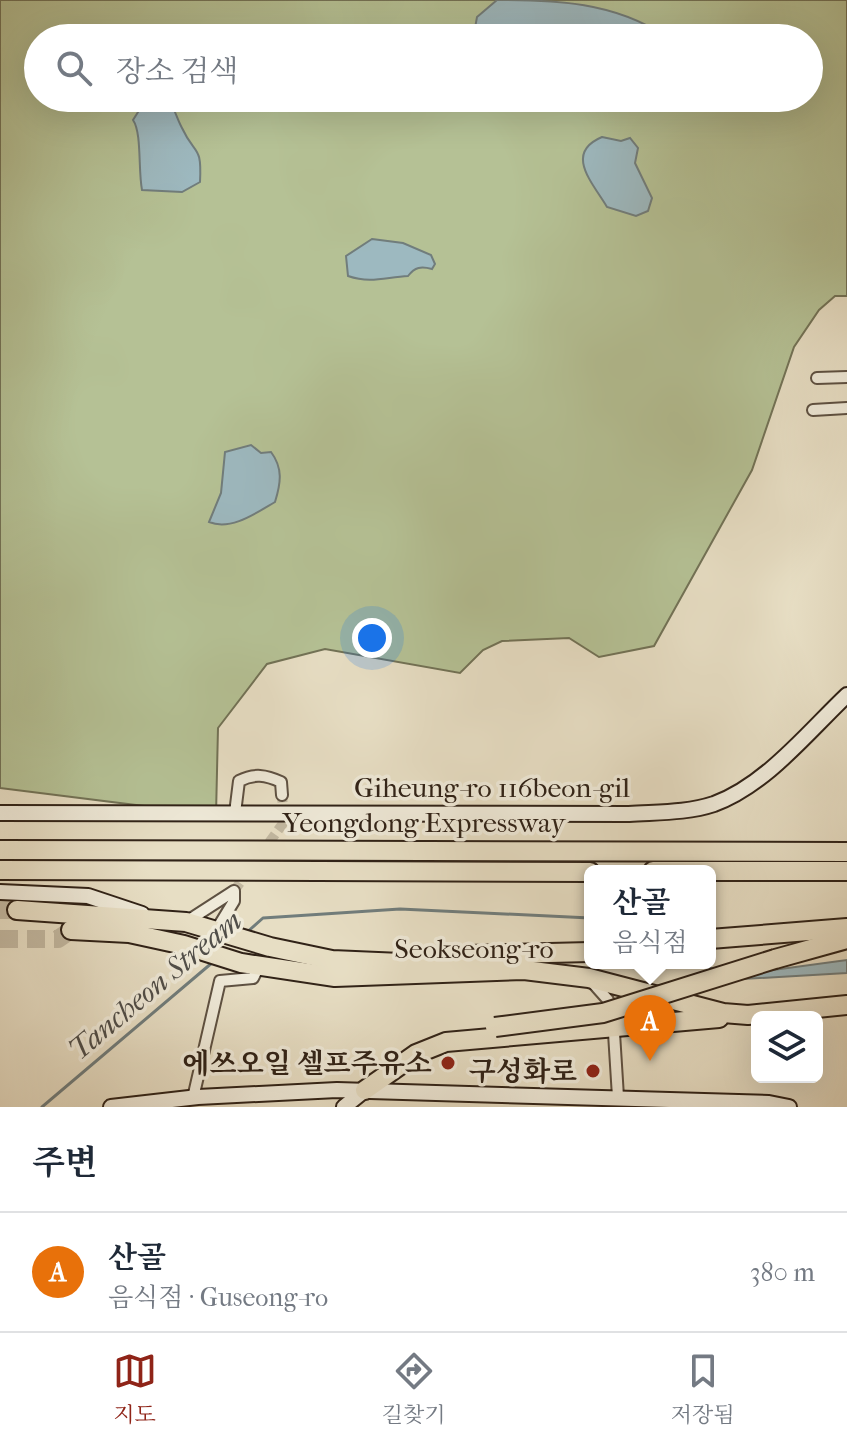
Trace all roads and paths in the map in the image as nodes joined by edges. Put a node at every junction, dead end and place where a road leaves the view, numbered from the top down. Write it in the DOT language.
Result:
graph roads {
  1 [pos="847,377"];
  2 [pos="817,378"];
  3 [pos="847,408"];
  4 [pos="813,410"];
  5 [pos="847,695"];
  6 [pos="282,795"];
  7 [pos="0,813"];
  8 [pos="235,813"];
  9 [pos="0,850"];
  10 [pos="847,852"];
  11 [pos="0,870"];
  12 [pos="716,871"];
  13 [pos="847,871"];
  14 [pos="584,872"];
  15 [pos="0,892"];
  16 [pos="17,910"];
  17 [pos="154,918"];
  18 [pos="191,924"];
  19 [pos="847,928"];
  20 [pos="71,930"];
  21 [pos="226,930"];
  22 [pos="716,939"];
  23 [pos="847,939"];
  24 [pos="584,952"];
  25 [pos="250,964"];
  26 [pos="606,969"];
  27 [pos="589,978"];
  28 [pos="644,993"];
  29 [pos="847,1005"];
  30 [pos="748,1015"];
  31 [pos="613,1027"];
  32 [pos="365,1090"];
  33 [pos="618,1097"];
  34 [pos="195,1101"];
  35 [pos="251,1101"];
  36 [pos="111,1107"];
  37 [pos="344,1107"];
  38 [pos="789,1107"];
  1 -- 2 [label="street"];
  3 -- 4 [label="street"];
  5 -- 8 [label="street, Giheung-ro 116beon-gil"];
  6 -- 8 [label="street"];
  7 -- 8 [label="street, Giheung-ro 116beon-gil"];
  9 -- 10 [label="highway, Yeongdong Expressway"];
  11 -- 14 [label="highway, Yeongdong Expressway"];
  12 -- 13 [label="highway"];
  15 -- 17 [label="street"];
  16 -- 17 [label="highway, Seokseong-ro"];
  17 -- 18 [label="highway, Seokseong-ro"];
  18 -- 21 [label="street"];
  18 -- 24 [label="highway, Seokseong-ro"];
  19 -- 22 [label="highway"];
  20 -- 25 [label="highway, Seokseong-ro"];
  23 -- 32 [label="highway, bridge"];
  25 -- 27 [label="highway, Seokseong-ro"];
  25 -- 34 [label="street"];
  26 -- 28 [label="highway"];
  27 -- 28 [label="highway, Seokseong-ro"];
  27 -- 31 [label="street"];
  28 -- 30 [label="highway, Seokseong-ro"];
  29 -- 30 [label="highway, Seokseong-ro"];
  30 -- 31 [label="highway"];
  31 -- 32 [label="highway"];
  31 -- 33 [label="street"];
  32 -- 33 [label="street"];
  32 -- 35 [label="street"];
  32 -- 37 [label="street"];
  33 -- 38 [label="street"];
  34 -- 35 [label="street"];
  34 -- 36 [label="street"];
}
